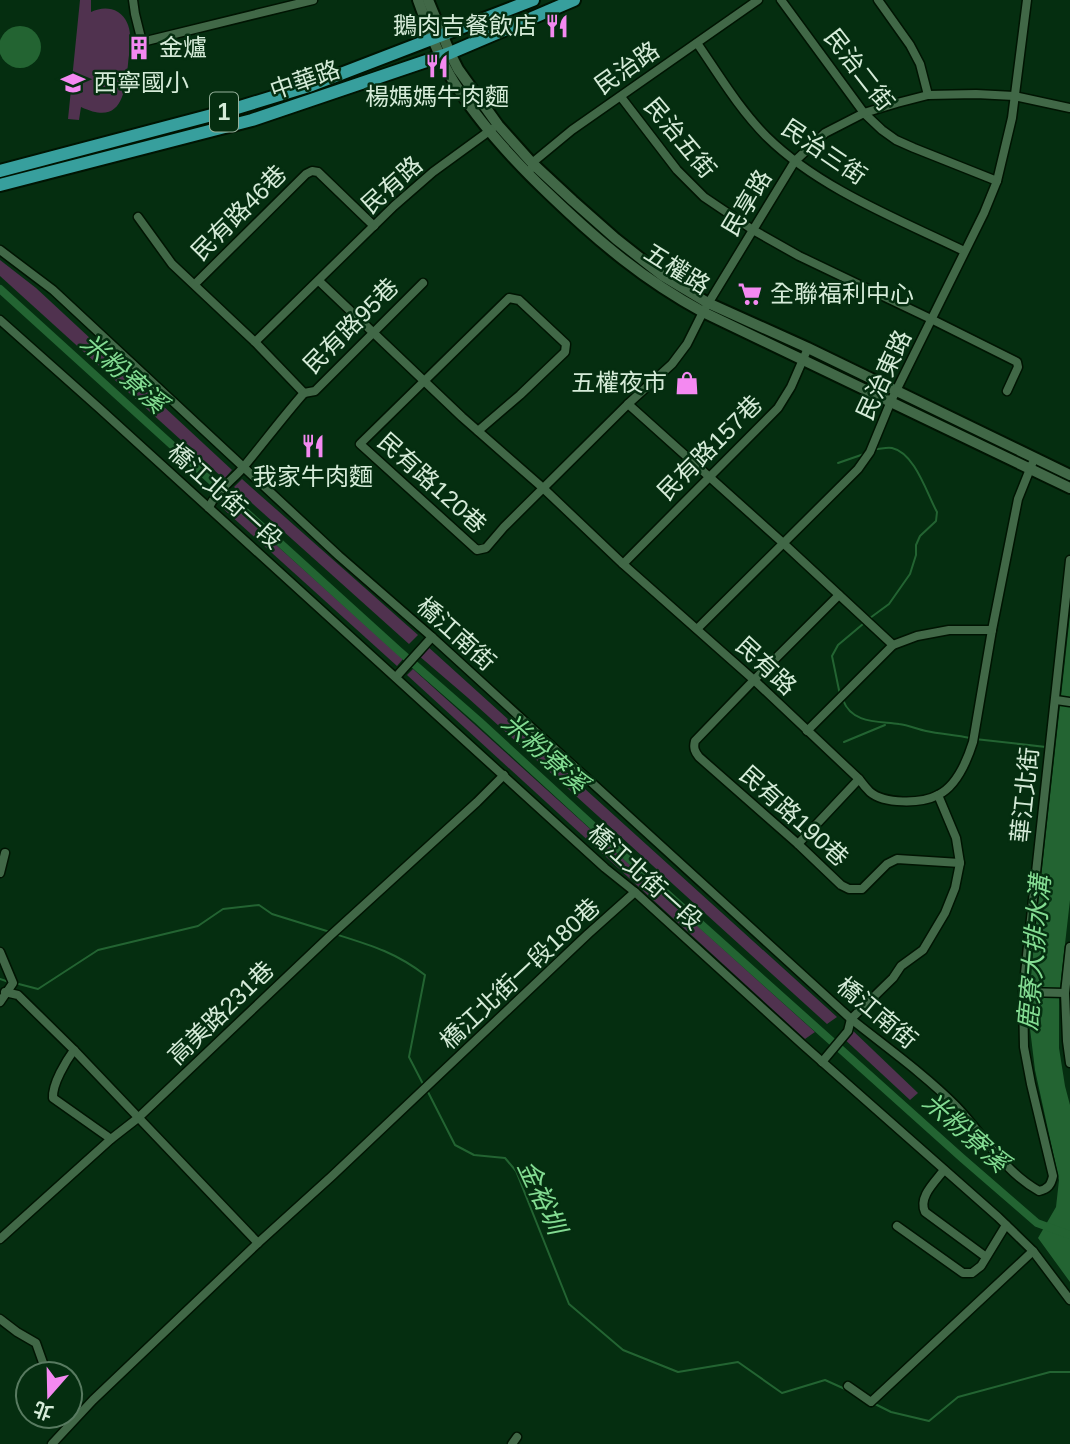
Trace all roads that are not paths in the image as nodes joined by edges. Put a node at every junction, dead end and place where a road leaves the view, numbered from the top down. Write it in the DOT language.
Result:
graph roads {
  1 [pos="133,0"];
  2 [pos="313,0"];
  3 [pos="418,0"];
  4 [pos="428,0"];
  5 [pos="533,0"];
  6 [pos="574,0"];
  7 [pos="758,0"];
  8 [pos="781,0"];
  9 [pos="890,0"];
  10 [pos="1027,0"];
  11 [pos="880,3"];
  12 [pos="438,37"];
  13 [pos="697,43"];
  14 [pos="445,54"];
  15 [pos="928,95"];
  16 [pos="1014,96"];
  17 [pos="621,97"];
  18 [pos="1070,108"];
  19 [pos="864,113"];
  20 [pos="494,127"];
  21 [pos="795,161"];
  22 [pos="532,163"];
  23 [pos="0,171"];
  24 [pos="530,176"];
  25 [pos="997,181"];
  26 [pos="0,185"];
  27 [pos="138,217"];
  28 [pos="374,226"];
  29 [pos="752,230"];
  30 [pos="0,250"];
  31 [pos="964,251"];
  32 [pos="319,281"];
  33 [pos="423,282"];
  34 [pos="195,284"];
  35 [pos="706,307"];
  36 [pos="931,319"];
  37 [pos="0,320"];
  38 [pos="372,332"];
  39 [pos="256,342"];
  40 [pos="808,348"];
  41 [pos="803,360"];
  42 [pos="424,381"];
  43 [pos="1007,391"];
  44 [pos="304,393"];
  45 [pos="894,396"];
  46 [pos="628,404"];
  47 [pos="478,431"];
  48 [pos="1032,463"];
  49 [pos="243,467"];
  50 [pos="1070,475"];
  51 [pos="709,477"];
  52 [pos="543,488"];
  53 [pos="1070,488"];
  54 [pos="209,508"];
  55 [pos="782,542"];
  56 [pos="1070,560"];
  57 [pos="623,564"];
  58 [pos="839,595"];
  59 [pos="697,629"];
  60 [pos="992,630"];
  61 [pos="432,637"];
  62 [pos="892,645"];
  63 [pos="399,674"];
  64 [pos="754,680"];
  65 [pos="1057,700"];
  66 [pos="1070,702"];
  67 [pos="807,731"];
  68 [pos="503,775"];
  69 [pos="859,779"];
  70 [pos="939,795"];
  71 [pos="798,844"];
  72 [pos="5,853"];
  73 [pos="960,863"];
  74 [pos="0,873"];
  75 [pos="635,892"];
  76 [pos="1070,947"];
  77 [pos="0,952"];
  78 [pos="5,992"];
  79 [pos="1025,992"];
  80 [pos="1063,993"];
  81 [pos="0,1002"];
  82 [pos="851,1019"];
  83 [pos="74,1050"];
  84 [pos="822,1062"];
  85 [pos="1070,1063"];
  86 [pos="138,1118"];
  87 [pos="111,1139"];
  88 [pos="944,1170"];
  89 [pos="1039,1191"];
  90 [pos="1006,1224"];
  91 [pos="897,1226"];
  92 [pos="0,1239"];
  93 [pos="258,1242"];
  94 [pos="1033,1251"];
  95 [pos="986,1257"];
  96 [pos="1070,1300"];
  97 [pos="0,1319"];
  98 [pos="42,1360"];
  99 [pos="848,1386"];
  100 [pos="52,1444"];
  1 -- 2 [label="street"];
  3 -- 12 [label="street"];
  4 -- 12 [label="street"];
  5 -- 12 [label="main road, 中華路 / 1"];
  6 -- 14 [label="main road, 中華路 / 1"];
  7 -- 13 [label="street, 民治路"];
  8 -- 19 [label="street, 民治二街"];
  9 -- 11 [label="street"];
  10 -- 16 [label="street, 民治東路"];
  11 -- 15 [label="street"];
  12 -- 14 [label="street, 五權路"];
  12 -- 23 [label="main road, 中華路 / 1"];
  13 -- 17 [label="street, 民治路"];
  13 -- 21 [label="street, 民治三街"];
  14 -- 20 [label="street, 五權路"];
  14 -- 26 [label="main road, 中華路 / 1"];
  15 -- 16 [label="street, 民享路"];
  15 -- 19 [label="street, 民享路"];
  16 -- 18 [label="street, 民享路"];
  16 -- 25 [label="street, 民治東路"];
  17 -- 22 [label="street, 民治路"];
  17 -- 29 [label="street, 民治五街"];
  19 -- 21 [label="street, 民享路"];
  19 -- 25 [label="street, 民治二街"];
  20 -- 22 [label="street, 五權路"];
  20 -- 24 [label="street, 五權路"];
  20 -- 28 [label="street, 民有路"];
  21 -- 29 [label="street, 民享路"];
  21 -- 31 [label="street, 民治三街"];
  22 -- 24 [label="street"];
  22 -- 35 [label="street, 五權路"];
  24 -- 35 [label="street, 五權路"];
  25 -- 31 [label="street, 民治東路"];
  27 -- 34 [label="street"];
  28 -- 32 [label="street, 民有路"];
  28 -- 34 [label="street, 民有路46巷"];
  29 -- 35 [label="street, 民享路"];
  29 -- 36 [label="street, 民治五街"];
  30 -- 49 [label="street, 橋江南街"];
  31 -- 36 [label="street, 民治東路"];
  32 -- 38 [label="street, 民有路"];
  32 -- 39 [label="street, 民有路"];
  33 -- 38 [label="street, 民有路95巷"];
  34 -- 39 [label="street"];
  35 -- 40 [label="street, 五權路"];
  35 -- 41 [label="street, 五權路"];
  35 -- 46 [label="street, 民享路"];
  36 -- 43 [label="street, 民治五街"];
  36 -- 45 [label="street, 民治東路"];
  37 -- 54 [label="street, 橋江北街一段"];
  38 -- 42 [label="street, 民有路"];
  38 -- 44 [label="street, 民有路95巷"];
  39 -- 44 [label="street"];
  40 -- 41 [label="street, 民有路157巷"];
  40 -- 45 [label="street, 五權路"];
  41 -- 45 [label="street, 五權路"];
  41 -- 51 [label="street, 民有路157巷"];
  42 -- 47 [label="street, 民有路"];
  42 -- 47 [label="street"];
  42 -- 52 [label="street, 民有路120巷"];
  44 -- 49 [label="street, 民有路95巷"];
  45 -- 48 [label="street, 五權路"];
  45 -- 55 [label="street, 民治東路"];
  46 -- 51 [label="street"];
  46 -- 52 [label="street, 民享路"];
  47 -- 52 [label="street, 民有路"];
  48 -- 50 [label="street, 五權路"];
  48 -- 53 [label="street, 五權路"];
  48 -- 60 [label="street"];
  49 -- 54 [label="street, 民有路95巷"];
  49 -- 61 [label="street, 橋江南街"];
  51 -- 55 [label="street"];
  51 -- 57 [label="street, 民有路157巷"];
  52 -- 57 [label="street, 民有路"];
  54 -- 63 [label="street, 橋江北街一段"];
  55 -- 58 [label="street"];
  55 -- 59 [label="street, 民治東路"];
  56 -- 65 [label="street, 華江北街"];
  57 -- 59 [label="street, 民有路"];
  58 -- 62 [label="street"];
  58 -- 64 [label="street"];
  59 -- 64 [label="street, 民有路"];
  60 -- 62 [label="street"];
  60 -- 70 [label="street"];
  61 -- 63 [label="street"];
  61 -- 82 [label="street, 橋江南街"];
  62 -- 67 [label="street"];
  63 -- 68 [label="street, 橋江北街一段"];
  64 -- 67 [label="street, 民有路"];
  64 -- 71 [label="street, 民有路190巷"];
  65 -- 66 [label="street"];
  65 -- 79 [label="street, 華江北街"];
  67 -- 69 [label="street, 民有路"];
  68 -- 75 [label="street, 橋江北街一段"];
  68 -- 86 [label="street, 高美路231巷"];
  69 -- 70 [label="street, 民有路"];
  69 -- 71 [label="street"];
  70 -- 73 [label="street"];
  71 -- 73 [label="street, 民有路190巷"];
  72 -- 74 [label="street"];
  73 -- 82 [label="street"];
  75 -- 84 [label="street, 橋江北街一段"];
  75 -- 93 [label="street, 橋江北街一段180巷"];
  76 -- 80 [label="street"];
  77 -- 78 [label="street"];
  78 -- 81 [label="street"];
  78 -- 83 [label="street"];
  79 -- 80 [label="street"];
  79 -- 89 [label="street, 華江北街"];
  80 -- 85 [label="street"];
  82 -- 84 [label="street"];
  82 -- 89 [label="street, 橋江南街"];
  83 -- 86 [label="street"];
  83 -- 87 [label="street"];
  84 -- 88 [label="street, 橋江北街一段"];
  86 -- 87 [label="street, 高美路231巷"];
  86 -- 93 [label="street"];
  87 -- 92 [label="street, 高美路231巷"];
  88 -- 90 [label="street, 橋江北街一段"];
  88 -- 95 [label="street"];
  90 -- 94 [label="street, 橋江北街一段"];
  90 -- 95 [label="street"];
  91 -- 95 [label="street"];
  93 -- 100 [label="street, 橋江北街一段180巷"];
  94 -- 96 [label="street, 橋江北街一段"];
  94 -- 99 [label="street"];
  97 -- 98 [label="street"];
}
